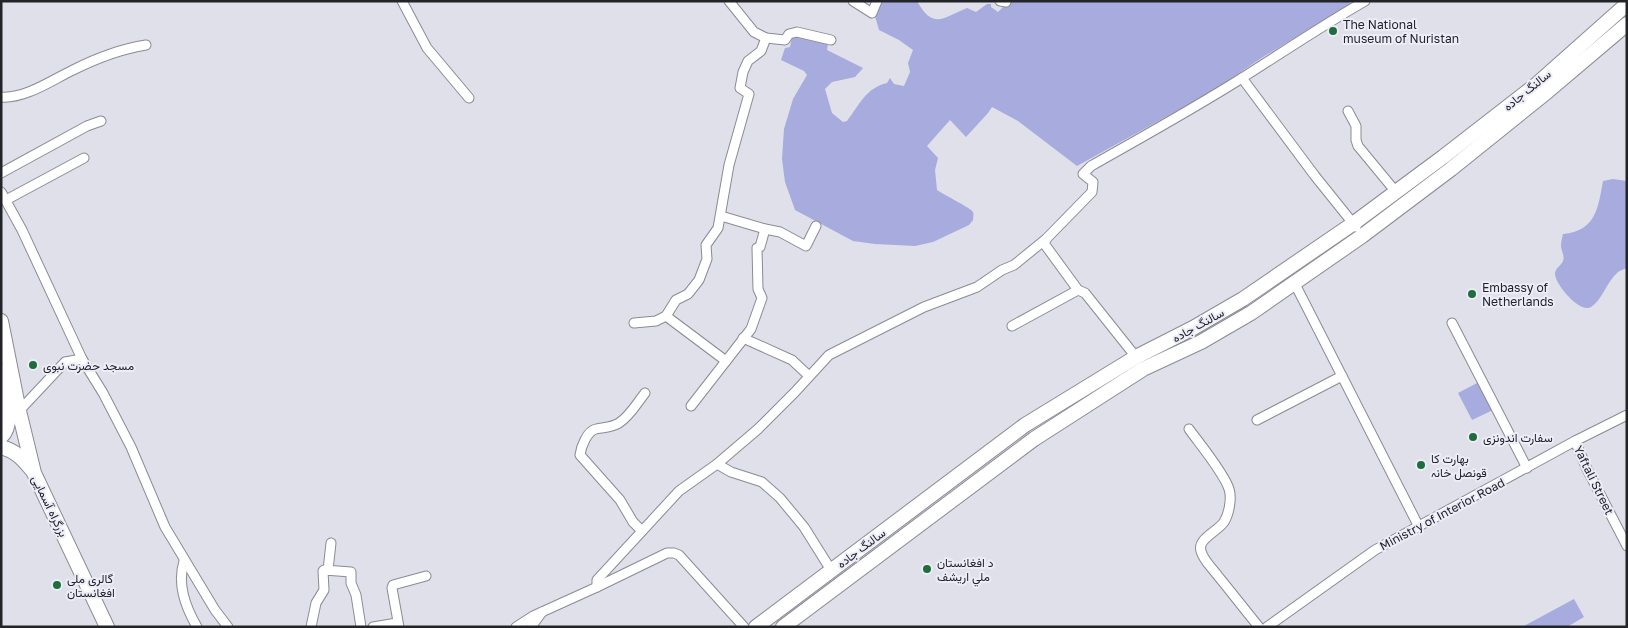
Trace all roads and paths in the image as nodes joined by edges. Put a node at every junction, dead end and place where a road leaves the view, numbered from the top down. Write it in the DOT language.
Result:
graph roads {
  1 [pos="402,1"];
  2 [pos="730,1"];
  3 [pos="853,1"];
  4 [pos="877,1"];
  5 [pos="1000,1"];
  6 [pos="1365,1"];
  7 [pos="1006,2"];
  8 [pos="1627,4"];
  9 [pos="1627,24"];
  10 [pos="766,38"];
  11 [pos="831,40"];
  12 [pos="146,45"];
  13 [pos="1242,78"];
  14 [pos="1,97"];
  15 [pos="469,98"];
  16 [pos="1348,111"];
  17 [pos="101,121"];
  18 [pos="84,158"];
  19 [pos="1,173"];
  20 [pos="1396,192"];
  21 [pos="4,196"];
  22 [pos="721,216"];
  23 [pos="1354,223"];
  24 [pos="816,226"];
  25 [pos="765,229"];
  26 [pos="1362,236"];
  27 [pos="1046,240"];
  28 [pos="1295,284"];
  29 [pos="1078,290"];
  30 [pos="666,316"];
  31 [pos="1,321"];
  32 [pos="634,322"];
  33 [pos="1452,323"];
  34 [pos="1012,326"];
  35 [pos="744,338"];
  36 [pos="1136,357"];
  37 [pos="82,359"];
  38 [pos="726,361"];
  39 [pos="1,371"];
  40 [pos="809,376"];
  41 [pos="1342,376"];
  42 [pos="645,393"];
  43 [pos="691,406"];
  44 [pos="19,411"];
  45 [pos="1627,415"];
  46 [pos="1257,420"];
  47 [pos="1189,429"];
  48 [pos="1,437"];
  49 [pos="1575,441"];
  50 [pos="1,447"];
  51 [pos="717,464"];
  52 [pos="1527,468"];
  53 [pos="34,472"];
  54 [pos="932,495"];
  55 [pos="942,508"];
  56 [pos="1419,527"];
  57 [pos="642,531"];
  58 [pos="331,543"];
  59 [pos="1627,546"];
  60 [pos="184,560"];
  61 [pos="328,570"];
  62 [pos="831,570"];
  63 [pos="426,576"];
  64 [pos="597,587"];
  65 [pos="542,612"];
  66 [pos="792,624"];
  67 [pos="398,625"];
  68 [pos="107,627"];
  69 [pos="197,627"];
  70 [pos="228,627"];
  71 [pos="311,627"];
  72 [pos="361,627"];
  73 [pos="373,627"];
  74 [pos="516,627"];
  75 [pos="531,627"];
  76 [pos="744,627"];
  77 [pos="756,627"];
  78 [pos="1259,627"];
  79 [pos="1267,627"];
  1 -- 15 [label="street"];
  2 -- 10 [label="street"];
  3 -- 4 [label="street"];
  5 -- 7 [label="street"];
  6 -- 13 [label="street"];
  8 -- 20 [label="highway, سالنگ جاده"];
  9 -- 26 [label="highway, سالنگ جاده"];
  10 -- 11 [label="street"];
  10 -- 22 [label="street"];
  12 -- 14 [label="street"];
  13 -- 23 [label="street"];
  13 -- 27 [label="street"];
  16 -- 20 [label="street"];
  17 -- 19 [label="street"];
  18 -- 21 [label="street"];
  20 -- 23 [label="highway, سالنگ جاده"];
  21 -- 37 [label="street"];
  22 -- 25 [label="street"];
  22 -- 30 [label="street"];
  23 -- 26 [label="street"];
  23 -- 36 [label="highway, سالنگ جاده"];
  24 -- 25 [label="street"];
  25 -- 35 [label="street"];
  26 -- 28 [label="highway, سالنگ جاده"];
  27 -- 29 [label="street"];
  27 -- 40 [label="street"];
  28 -- 41 [label="street"];
  28 -- 55 [label="highway, سالنگ جاده"];
  29 -- 34 [label="street"];
  29 -- 36 [label="street"];
  30 -- 32 [label="street"];
  30 -- 38 [label="street"];
  31 -- 44 [label="highway, بزرگراه آسمایی"];
  33 -- 52 [label="street"];
  35 -- 38 [label="street"];
  35 -- 40 [label="street"];
  36 -- 54 [label="highway, سالنگ جاده"];
  37 -- 44 [label="street"];
  37 -- 60 [label="street"];
  38 -- 43 [label="street"];
  39 -- 48 [label="highway"];
  40 -- 51 [label="street"];
  41 -- 46 [label="street"];
  41 -- 56 [label="street"];
  42 -- 57 [label="street"];
  44 -- 53 [label="highway, بزرگراه آسمایی"];
  45 -- 49 [label="street, Ministry of Interior Road"];
  47 -- 78 [label="street"];
  49 -- 52 [label="street, Ministry of Interior Road"];
  49 -- 59 [label="street, Yaftali Street"];
  50 -- 53 [label="highway"];
  51 -- 57 [label="street"];
  51 -- 62 [label="street"];
  52 -- 56 [label="street, Ministry of Interior Road"];
  53 -- 68 [label="highway, بزرگراه آسمایی"];
  54 -- 55 [label="highway"];
  54 -- 62 [label="highway, سالنگ جاده"];
  55 -- 66 [label="highway, سالنگ جاده"];
  56 -- 79 [label="street, Ministry of Interior Road"];
  57 -- 64 [label="street"];
  58 -- 61 [label="street"];
  60 -- 69 [label="street"];
  60 -- 70 [label="street"];
  61 -- 71 [label="street"];
  61 -- 72 [label="street"];
  62 -- 77 [label="highway, سالنگ جاده"];
  63 -- 67 [label="street"];
  64 -- 65 [label="street"];
  64 -- 76 [label="street"];
  65 -- 74 [label="street"];
  65 -- 75 [label="street"];
  67 -- 73 [label="street"];
}
